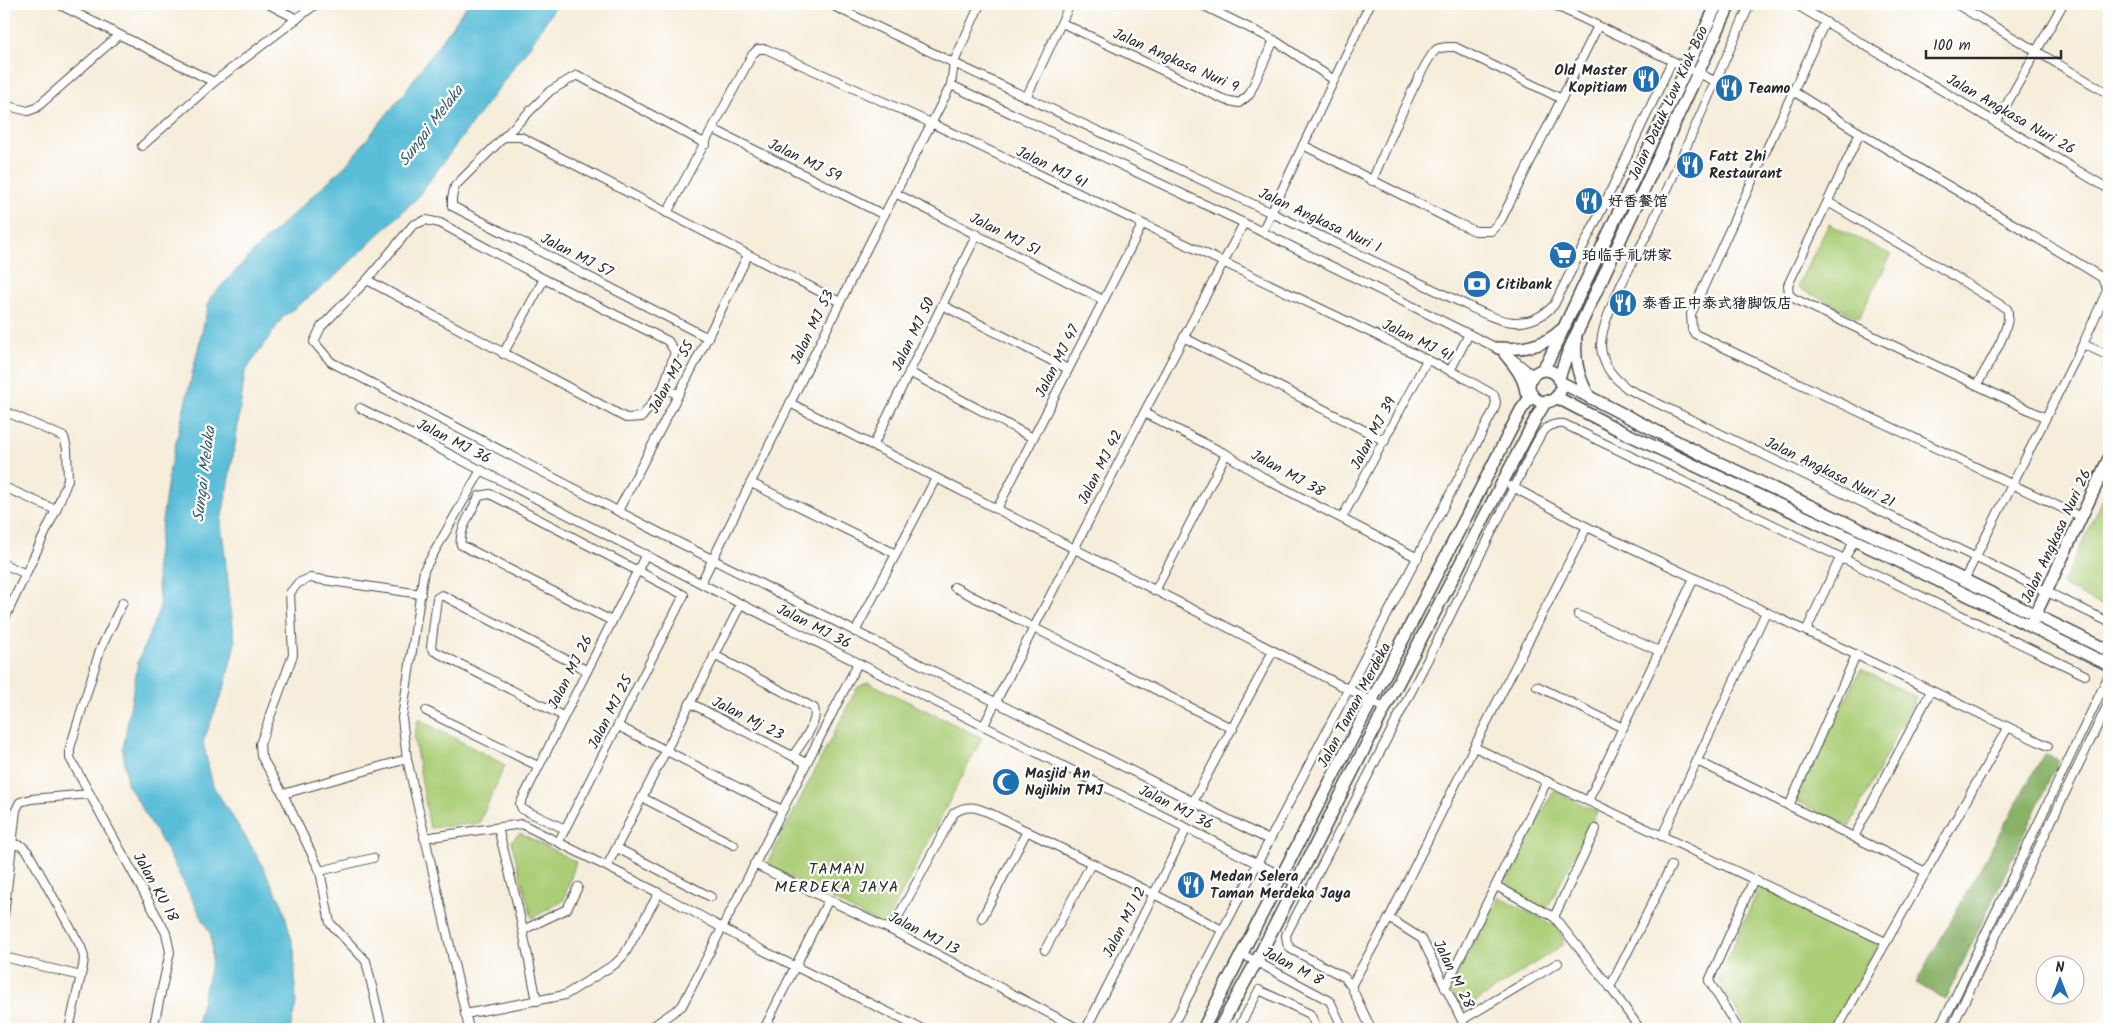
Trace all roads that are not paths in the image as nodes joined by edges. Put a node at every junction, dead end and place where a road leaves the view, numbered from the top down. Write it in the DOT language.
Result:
graph roads {
  1 [pos="58,4"];
  2 [pos="268,4"];
  3 [pos="316,4"];
  4 [pos="829,4"];
  5 [pos="980,4"];
  6 [pos="1070,4"];
  7 [pos="1200,4"];
  8 [pos="1368,4"];
  9 [pos="1552,4"];
  10 [pos="1717,4"];
  11 [pos="1730,4"];
  12 [pos="1750,4"];
  13 [pos="1795,4"];
  14 [pos="1956,4"];
  15 [pos="2063,4"];
  16 [pos="1970,7"];
  17 [pos="297,19"];
  18 [pos="1825,22"];
  19 [pos="1062,23"];
  20 [pos="1598,26"];
  21 [pos="119,35"];
  22 [pos="1274,40"];
  23 [pos="2036,51"];
  24 [pos="1672,61"];
  25 [pos="954,62"];
  26 [pos="1687,68"];
  27 [pos="1698,73"];
  28 [pos="1334,80"];
  29 [pos="1714,81"];
  30 [pos="214,82"];
  31 [pos="951,85"];
  32 [pos="1794,91"];
  33 [pos="2109,94"];
  34 [pos="1027,96"];
  35 [pos="1562,99"];
  36 [pos="4,106"];
  37 [pos="931,123"];
  38 [pos="1996,123"];
  39 [pos="714,130"];
  40 [pos="1860,133"];
  41 [pos="504,137"];
  42 [pos="706,144"];
  43 [pos="142,146"];
  44 [pos="1303,146"];
  45 [pos="1372,181"];
  46 [pos="2109,189"];
  47 [pos="895,193"];
  48 [pos="1828,202"];
  49 [pos="667,212"];
  50 [pos="1271,212"];
  51 [pos="884,215"];
  52 [pos="1244,223"];
  53 [pos="1142,225"];
  54 [pos="1262,232"];
  55 [pos="977,234"];
  56 [pos="748,255"];
  57 [pos="1224,263"];
  58 [pos="544,279"];
  59 [pos="366,280"];
  60 [pos="1103,300"];
  61 [pos="840,302"];
  62 [pos="942,305"];
  63 [pos="1564,326"];
  64 [pos="1576,333"];
  65 [pos="1469,334"];
  66 [pos="708,338"];
  67 [pos="1185,338"];
  68 [pos="2083,344"];
  69 [pos="1502,351"];
  70 [pos="503,354"];
  71 [pos="2109,356"];
  72 [pos="1427,360"];
  73 [pos="1068,369"];
  74 [pos="1450,371"];
  75 [pos="909,372"];
  76 [pos="1537,373"];
  77 [pos="1559,380"];
  78 [pos="1977,385"];
  79 [pos="663,388"];
  80 [pos="677,394"];
  81 [pos="1532,395"];
  82 [pos="1551,399"];
  83 [pos="1591,400"];
  84 [pos="790,403"];
  85 [pos="360,408"];
  86 [pos="4,410"];
  87 [pos="1521,410"];
  88 [pos="1144,413"];
  89 [pos="1587,413"];
  90 [pos="1536,418"];
  91 [pos="2046,418"];
  92 [pos="1033,438"];
  93 [pos="1385,441"];
  94 [pos="873,446"];
  95 [pos="1226,454"];
  96 [pos="2109,458"];
  97 [pos="480,470"];
  98 [pos="936,478"];
  99 [pos="1503,481"];
  100 [pos="751,483"];
  101 [pos="2012,484"];
  102 [pos="4,487"];
  103 [pos="1513,487"];
  104 [pos="997,509"];
  105 [pos="56,510"];
  106 [pos="618,511"];
  107 [pos="2081,517"];
  108 [pos="1342,518"];
  109 [pos="1587,527"];
  110 [pos="1854,541"];
  111 [pos="1074,549"];
  112 [pos="646,554"];
  113 [pos="896,554"];
  114 [pos="1975,557"];
  115 [pos="1418,558"];
  116 [pos="1842,559"];
  117 [pos="712,560"];
  118 [pos="4,564"];
  119 [pos="636,572"];
  120 [pos="26,574"];
  121 [pos="1694,578"];
  122 [pos="1964,580"];
  123 [pos="701,583"];
  124 [pos="954,587"];
  125 [pos="1155,590"];
  126 [pos="2046,591"];
  127 [pos="421,594"];
  128 [pos="123,602"];
  129 [pos="741,604"];
  130 [pos="1766,612"];
  131 [pos="1578,615"];
  132 [pos="2035,615"];
  133 [pos="4,620"];
  134 [pos="612,621"];
  135 [pos="2109,622"];
  136 [pos="2030,626"];
  137 [pos="1034,627"];
  138 [pos="1806,631"];
  139 [pos="856,632"];
  140 [pos="1659,651"];
  141 [pos="2109,651"];
  142 [pos="1274,652"];
  143 [pos="714,655"];
  144 [pos="1856,655"];
  145 [pos="858,663"];
  146 [pos="2109,666"];
  147 [pos="586,670"];
  148 [pos="2085,675"];
  149 [pos="2109,675"];
  150 [pos="1538,686"];
  151 [pos="1347,689"];
  152 [pos="1931,690"];
  153 [pos="995,702"];
  154 [pos="1373,702"];
  155 [pos="2109,702"];
  156 [pos="690,703"];
  157 [pos="1385,708"];
  158 [pos="426,711"];
  159 [pos="563,716"];
  160 [pos="984,725"];
  161 [pos="618,726"];
  162 [pos="2008,727"];
  163 [pos="1232,728"];
  164 [pos="1623,728"];
  165 [pos="1474,746"];
  166 [pos="2048,746"];
  167 [pos="666,751"];
  168 [pos="793,756"];
  169 [pos="407,759"];
  170 [pos="1697,762"];
  171 [pos="806,763"];
  172 [pos="538,766"];
  173 [pos="1547,781"];
  174 [pos="90,794"];
  175 [pos="283,794"];
  176 [pos="643,798"];
  177 [pos="1588,801"];
  178 [pos="1193,802"];
  179 [pos="1789,806"];
  180 [pos="782,810"];
  181 [pos="498,828"];
  182 [pos="1187,828"];
  183 [pos="565,829"];
  184 [pos="1596,829"];
  185 [pos="1026,831"];
  186 [pos="1662,836"];
  187 [pos="1854,837"];
  188 [pos="424,838"];
  189 [pos="1269,840"];
  190 [pos="559,841"];
  191 [pos="12,844"];
  192 [pos="734,846"];
  193 [pos="617,848"];
  194 [pos="373,858"];
  195 [pos="754,864"];
  196 [pos="1091,864"];
  197 [pos="1257,864"];
  198 [pos="607,866"];
  199 [pos="1671,866"];
  200 [pos="320,871"];
  201 [pos="1926,872"];
  202 [pos="1282,876"];
  203 [pos="1754,880"];
  204 [pos="1296,883"];
  205 [pos="1496,886"];
  206 [pos="578,887"];
  207 [pos="659,893"];
  208 [pos="1154,894"];
  209 [pos="711,897"];
  210 [pos="828,901"];
  211 [pos="4,916"];
  212 [pos="1554,917"];
  213 [pos="982,918"];
  214 [pos="1389,918"];
  215 [pos="720,929"];
  216 [pos="522,930"];
  217 [pos="890,930"];
  218 [pos="1222,930"];
  219 [pos="1886,942"];
  220 [pos="1045,950"];
  221 [pos="1242,954"];
  222 [pos="4,957"];
  223 [pos="1256,962"];
  224 [pos="1558,962"];
  225 [pos="794,967"];
  226 [pos="80,976"];
  227 [pos="1351,986"];
  228 [pos="1610,987"];
  229 [pos="1446,988"];
  230 [pos="537,1001"];
  231 [pos="465,1014"];
  232 [pos="1462,1020"];
  233 [pos="69,1029"];
  234 [pos="153,1029"];
  235 [pos="382,1029"];
  236 [pos="469,1029"];
  237 [pos="649,1029"];
  238 [pos="764,1029"];
  239 [pos="922,1029"];
  240 [pos="1079,1029"];
  241 [pos="1086,1029"];
  242 [pos="1171,1029"];
  243 [pos="1203,1029"];
  244 [pos="1219,1029"];
  245 [pos="1238,1029"];
  246 [pos="1317,1029"];
  247 [pos="1343,1029"];
  248 [pos="1371,1029"];
  249 [pos="1466,1029"];
  250 [pos="1640,1029"];
  251 [pos="1738,1029"];
  252 [pos="1837,1029"];
  253 [pos="1937,1029"];
  254 [pos="1951,1029"];
  1 -- 21 [label="street"];
  2 -- 17 [label="street"];
  3 -- 17 [label="street"];
  4 -- 25 [label="street, Jalan Angkasa Nuri 1"];
  5 -- 25 [label="street"];
  6 -- 19 [label="street"];
  7 -- 22 [label="street"];
  8 -- 28 [label="street"];
  9 -- 20 [label="street"];
  10 -- 26 [label="main road, Jalan Datuk Low Kiok Boo"];
  11 -- 27 [label="main road, Jalan Datuk Low Kiok Boo"];
  12 -- 29 [label="street"];
  13 -- 18 [label="street, Jalan Angkasa Nuri 26"];
  14 -- 16 [label="street"];
  15 -- 23 [label="street"];
  16 -- 23 [label="street"];
  17 -- 30 [label="street"];
  18 -- 32 [label="street"];
  18 -- 38 [label="street, Jalan Angkasa Nuri 26"];
  19 -- 22 [label="street, Jalan Angkasa Nuri 9"];
  19 -- 34 [label="street"];
  20 -- 24 [label="street"];
  20 -- 35 [label="street"];
  21 -- 30 [label="street"];
  21 -- 36 [label="street"];
  22 -- 28 [label="street"];
  23 -- 33 [label="street"];
  23 -- 38 [label="street"];
  24 -- 26 [label="street"];
  24 -- 50 [label="street, Jalan Angkasa Nuri 1"];
  25 -- 31 [label="street"];
  25 -- 34 [label="street, Jalan Angkasa Nuri 1"];
  26 -- 27 [label="street"];
  26 -- 63 [label="main road, Jalan Datuk Low Kiok Boo"];
  27 -- 29 [label="street"];
  27 -- 64 [label="main road, Jalan Datuk Low Kiok Boo"];
  28 -- 44 [label="street"];
  29 -- 114 [label="street, Jalan Angkasa Nuri 21"];
  30 -- 43 [label="street"];
  31 -- 37 [label="street, Jalan MJ 53"];
  31 -- 52 [label="street"];
  32 -- 40 [label="street"];
  32 -- 101 [label="street"];
  34 -- 50 [label="street, Jalan Angkasa Nuri 1"];
  35 -- 45 [label="street"];
  35 -- 45 [label="street"];
  37 -- 39 [label="street, Jalan MJ 41"];
  37 -- 47 [label="street, Jalan MJ 53"];
  37 -- 53 [label="street, Jalan MJ 41"];
  38 -- 46 [label="street, Jalan Angkasa Nuri 26"];
  39 -- 42 [label="street, Jalan MJ 41"];
  39 -- 51 [label="street, Jalan MJ 59"];
  40 -- 48 [label="street"];
  40 -- 68 [label="street"];
  41 -- 42 [label="street"];
  41 -- 49 [label="street"];
  41 -- 66 [label="street, Jalan MJ 57"];
  42 -- 49 [label="street, Jalan MJ 41"];
  44 -- 45 [label="street"];
  44 -- 50 [label="street"];
  47 -- 51 [label="street, Jalan MJ 53"];
  47 -- 55 [label="street, Jalan MJ 51"];
  48 -- 78 [label="street"];
  48 -- 78 [label="street"];
  49 -- 56 [label="street"];
  50 -- 54 [label="street"];
  51 -- 61 [label="street, Jalan MJ 53"];
  52 -- 54 [label="street"];
  52 -- 57 [label="street, Jalan MJ 42"];
  53 -- 57 [label="street, Jalan MJ 41"];
  53 -- 60 [label="street, Jalan MJ 47"];
  54 -- 65 [label="street"];
  55 -- 60 [label="street, Jalan MJ 51"];
  55 -- 62 [label="street, Jalan MJ 50"];
  56 -- 61 [label="street"];
  56 -- 66 [label="street, Jalan MJ 55"];
  57 -- 67 [label="street, Jalan MJ 42"];
  57 -- 72 [label="street, Jalan MJ 41"];
  58 -- 59 [label="street"];
  58 -- 70 [label="street"];
  58 -- 79 [label="street"];
  59 -- 70 [label="street"];
  59 -- 106 [label="street"];
  60 -- 73 [label="street, Jalan MJ 47"];
  61 -- 84 [label="street, Jalan MJ 53"];
  62 -- 73 [label="street"];
  62 -- 75 [label="street, Jalan MJ 50"];
  63 -- 69 [label="main road"];
  63 -- 76 [label="main road, Jalan Datuk Low Kiok Boo"];
  64 -- 77 [label="main road, Jalan Datuk Low Kiok Boo"];
  64 -- 83 [label="main road"];
  65 -- 69 [label="street"];
  65 -- 74 [label="street"];
  66 -- 80 [label="street, Jalan MJ 55"];
  67 -- 88 [label="street, Jalan MJ 42"];
  67 -- 93 [label="street"];
  68 -- 71 [label="street"];
  68 -- 91 [label="street"];
  69 -- 76 [label="street"];
  69 -- 87 [label="main road"];
  70 -- 79 [label="street"];
  72 -- 74 [label="street, Jalan MJ 41"];
  72 -- 93 [label="street, Jalan MJ 39"];
  73 -- 92 [label="street, Jalan MJ 47"];
  74 -- 115 [label="street, Jalan MJ 41"];
  75 -- 92 [label="street"];
  75 -- 94 [label="street, Jalan MJ 50"];
  76 -- 77 [label="main road"];
  76 -- 81 [label="main road"];
  77 -- 82 [label="main road"];
  77 -- 83 [label="main road"];
  78 -- 91 [label="street"];
  79 -- 80 [label="street"];
  80 -- 106 [label="street, Jalan MJ 55"];
  81 -- 82 [label="main road"];
  81 -- 87 [label="main road, Jalan Taman Merdeka"];
  82 -- 89 [label="main road"];
  82 -- 90 [label="main road, Jalan Taman Merdeka"];
  83 -- 122 [label="main road"];
  84 -- 94 [label="street"];
  84 -- 100 [label="street, Jalan MJ 53"];
  85 -- 97 [label="street, Jalan MJ 36"];
  86 -- 105 [label="street"];
  87 -- 154 [label="main road, Jalan Taman Merdeka"];
  88 -- 95 [label="street, Jalan MJ 38"];
  88 -- 111 [label="street, Jalan MJ 42"];
  89 -- 90 [label="main road"];
  89 -- 110 [label="main road"];
  90 -- 99 [label="main road, Jalan Taman Merdeka"];
  91 -- 101 [label="street"];
  92 -- 104 [label="street, Jalan MJ 47"];
  93 -- 108 [label="street, Jalan MJ 39"];
  94 -- 98 [label="street"];
  95 -- 108 [label="street, Jalan MJ 38"];
  95 -- 125 [label="street"];
  96 -- 107 [label="main road, Jalan Angkasa Nuri 26"];
  97 -- 112 [label="street, Jalan MJ 36"];
  97 -- 127 [label="street"];
  98 -- 104 [label="street"];
  98 -- 113 [label="street"];
  99 -- 103 [label="street"];
  99 -- 157 [label="main road, Jalan Taman Merdeka"];
  100 -- 113 [label="street"];
  100 -- 117 [label="street, Jalan MJ 53"];
  101 -- 107 [label="street"];
  101 -- 114 [label="street"];
  102 -- 105 [label="street"];
  103 -- 109 [label="street"];
  103 -- 116 [label="street"];
  103 -- 227 [label="street"];
  104 -- 111 [label="street"];
  105 -- 120 [label="street"];
  106 -- 117 [label="street"];
  107 -- 126 [label="main road, Jalan Angkasa Nuri 26"];
  108 -- 115 [label="street, Jalan MJ 38"];
  109 -- 121 [label="street"];
  109 -- 165 [label="street"];
  110 -- 116 [label="street"];
  110 -- 136 [label="main road"];
  111 -- 125 [label="street"];
  111 -- 137 [label="street, Jalan MJ 42"];
  112 -- 119 [label="street, Jalan MJ 26"];
  112 -- 123 [label="street, Jalan MJ 36"];
  113 -- 139 [label="street"];
  114 -- 122 [label="street"];
  114 -- 126 [label="street, Jalan Angkasa Nuri 21"];
  115 -- 151 [label="street"];
  116 -- 138 [label="street"];
  116 -- 148 [label="street"];
  117 -- 123 [label="street, Jalan MJ 53"];
  117 -- 139 [label="street"];
  118 -- 120 [label="street"];
  119 -- 134 [label="street, Jalan MJ 26"];
  119 -- 134 [label="street"];
  119 -- 161 [label="street, Jalan MJ 25"];
  120 -- 133 [label="street"];
  121 -- 130 [label="street"];
  121 -- 140 [label="street"];
  122 -- 132 [label="main road"];
  123 -- 129 [label="street, Jalan MJ 36"];
  124 -- 137 [label="street"];
  125 -- 142 [label="street"];
  126 -- 132 [label="main road, Jalan Angkasa Nuri 26"];
  126 -- 135 [label="street, Jalan Angkasa Nuri 21"];
  127 -- 169 [label="street"];
  127 -- 175 [label="street"];
  128 -- 174 [label="street, Jalan KU 18"];
  129 -- 143 [label="street"];
  129 -- 145 [label="street, Jalan MJ 36"];
  130 -- 138 [label="street"];
  130 -- 170 [label="street"];
  131 -- 140 [label="street"];
  132 -- 136 [label="main road, Jalan Angkasa Nuri 26"];
  132 -- 141 [label="main road"];
  134 -- 147 [label="street, Jalan MJ 26"];
  136 -- 146 [label="main road"];
  137 -- 153 [label="street, Jalan MJ 42"];
  137 -- 163 [label="street"];
  138 -- 144 [label="street"];
  139 -- 153 [label="street"];
  140 -- 164 [label="street"];
  142 -- 151 [label="street"];
  142 -- 163 [label="street"];
  143 -- 156 [label="street"];
  143 -- 168 [label="street"];
  144 -- 152 [label="street"];
  144 -- 179 [label="street"];
  145 -- 160 [label="street, Jalan MJ 36"];
  145 -- 171 [label="street"];
  147 -- 159 [label="street, Jalan MJ 26"];
  147 -- 159 [label="street"];
  149 -- 253 [label="street"];
  150 -- 164 [label="street"];
  151 -- 154 [label="street"];
  151 -- 189 [label="street"];
  152 -- 162 [label="street"];
  152 -- 187 [label="street"];
  153 -- 160 [label="street, Jalan MJ 42"];
  153 -- 178 [label="street"];
  154 -- 157 [label="street"];
  154 -- 202 [label="main road, Jalan Taman Merdeka"];
  155 -- 254 [label="street"];
  156 -- 167 [label="street"];
  156 -- 168 [label="street, Jalan Mj 23"];
  157 -- 204 [label="main road, Jalan Taman Merdeka"];
  158 -- 172 [label="street"];
  159 -- 172 [label="street, Jalan MJ 26"];
  160 -- 182 [label="street, Jalan MJ 36"];
  161 -- 167 [label="street"];
  161 -- 183 [label="street, Jalan MJ 25"];
  162 -- 166 [label="street"];
  162 -- 201 [label="street"];
  163 -- 178 [label="street"];
  164 -- 177 [label="street"];
  165 -- 173 [label="street"];
  165 -- 214 [label="street"];
  167 -- 176 [label="street"];
  167 -- 180 [label="street"];
  168 -- 171 [label="street, Jalan Mj 23"];
  169 -- 175 [label="street"];
  169 -- 188 [label="street"];
  170 -- 179 [label="street"];
  170 -- 186 [label="street"];
  171 -- 180 [label="street"];
  172 -- 183 [label="street, Jalan MJ 26"];
  173 -- 177 [label="street"];
  173 -- 205 [label="street"];
  174 -- 191 [label="street"];
  174 -- 234 [label="street, Jalan KU 18"];
  175 -- 200 [label="street"];
  176 -- 192 [label="street"];
  176 -- 193 [label="street"];
  177 -- 186 [label="street"];
  178 -- 189 [label="street"];
  179 -- 187 [label="street"];
  180 -- 195 [label="street"];
  181 -- 188 [label="street"];
  181 -- 190 [label="street"];
  181 -- 216 [label="street"];
  182 -- 197 [label="street, Jalan MJ 36"];
  182 -- 208 [label="street, Jalan MJ 12"];
  183 -- 190 [label="street, Jalan MJ 25"];
  184 -- 212 [label="street"];
  185 -- 196 [label="street"];
  185 -- 213 [label="street"];
  185 -- 217 [label="street"];
  186 -- 203 [label="street"];
  187 -- 201 [label="street"];
  188 -- 231 [label="street"];
  189 -- 197 [label="street"];
  190 -- 198 [label="street"];
  191 -- 211 [label="street"];
  191 -- 226 [label="street"];
  193 -- 198 [label="street"];
  193 -- 209 [label="street"];
  194 -- 200 [label="street"];
  195 -- 210 [label="street, Jalan MJ 13"];
  195 -- 215 [label="street"];
  196 -- 208 [label="street"];
  196 -- 220 [label="street"];
  197 -- 202 [label="street, Jalan MJ 36"];
  197 -- 218 [label="street"];
  198 -- 207 [label="street"];
  199 -- 228 [label="street"];
  200 -- 235 [label="street"];
  201 -- 219 [label="street"];
  202 -- 204 [label="street, Jalan MJ 36"];
  202 -- 221 [label="main road, Jalan Taman Merdeka"];
  203 -- 219 [label="street"];
  203 -- 251 [label="street"];
  204 -- 223 [label="main road, Jalan Taman Merdeka"];
  205 -- 212 [label="street"];
  205 -- 229 [label="street"];
  206 -- 216 [label="street"];
  207 -- 215 [label="street"];
  207 -- 230 [label="street"];
  208 -- 218 [label="street"];
  208 -- 241 [label="street, Jalan MJ 12"];
  210 -- 217 [label="street, Jalan MJ 13"];
  210 -- 225 [label="street"];
  212 -- 228 [label="street"];
  214 -- 227 [label="street"];
  214 -- 229 [label="street, Jalan M 28"];
  215 -- 225 [label="street"];
  215 -- 237 [label="street"];
  216 -- 230 [label="street"];
  217 -- 240 [label="street, Jalan MJ 13"];
  218 -- 242 [label="street"];
  219 -- 252 [label="street"];
  221 -- 223 [label="street, Jalan M 8"];
  221 -- 243 [label="main road, Jalan Taman Merdeka"];
  222 -- 226 [label="street"];
  223 -- 244 [label="main road, Jalan Taman Merdeka"];
  223 -- 247 [label="street, Jalan M 8"];
  224 -- 232 [label="street"];
  225 -- 238 [label="street"];
  225 -- 239 [label="street"];
  226 -- 233 [label="street"];
  227 -- 248 [label="street"];
  228 -- 250 [label="street"];
  229 -- 232 [label="street, Jalan M 28"];
  230 -- 231 [label="street"];
  231 -- 236 [label="street"];
  232 -- 249 [label="street, Jalan M 28"];
  245 -- 246 [label="street"];
}
